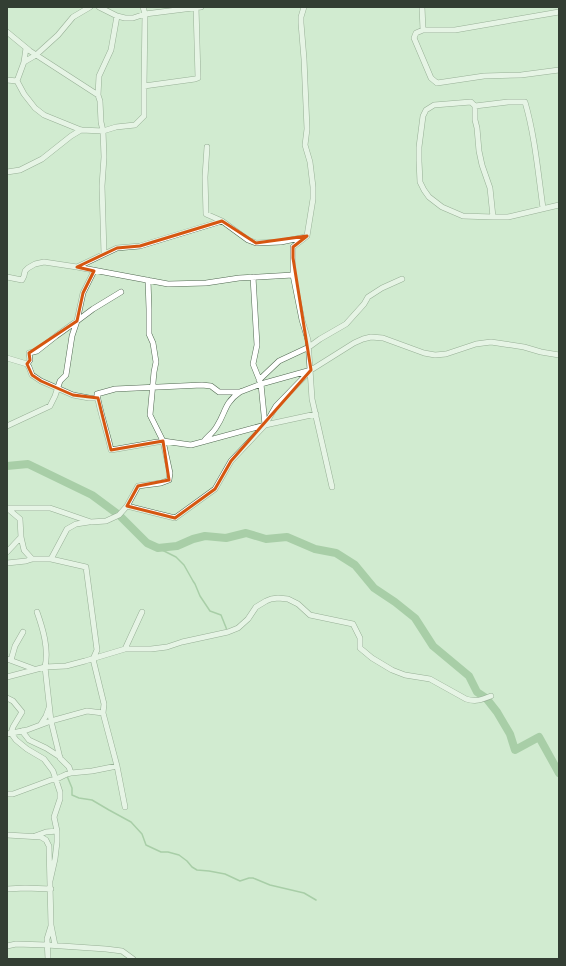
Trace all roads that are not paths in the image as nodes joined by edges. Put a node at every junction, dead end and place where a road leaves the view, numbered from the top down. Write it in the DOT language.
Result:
graph roads {
  1 [pos="90,7"];
  2 [pos="99,7"];
  3 [pos="143,7"];
  4 [pos="197,7"];
  5 [pos="304,7"];
  6 [pos="422,7"];
  7 [pos="559,7"];
  8 [pos="559,12"];
  9 [pos="145,14"];
  10 [pos="117,16"];
  11 [pos="424,30"];
  12 [pos="8,35"];
  13 [pos="26,48"];
  14 [pos="36,55"];
  15 [pos="24,62"];
  16 [pos="559,70"];
  17 [pos="7,80"];
  18 [pos="17,81"];
  19 [pos="144,86"];
  20 [pos="98,95"];
  21 [pos="475,106"];
  22 [pos="82,130"];
  23 [pos="103,131"];
  24 [pos="207,147"];
  25 [pos="7,172"];
  26 [pos="559,205"];
  27 [pos="543,208"];
  28 [pos="493,217"];
  29 [pos="222,221"];
  30 [pos="307,236"];
  31 [pos="104,254"];
  32 [pos="77,267"];
  33 [pos="94,271"];
  34 [pos="293,275"];
  35 [pos="7,277"];
  36 [pos="253,278"];
  37 [pos="402,279"];
  38 [pos="148,280"];
  39 [pos="121,292"];
  40 [pos="77,321"];
  41 [pos="308,347"];
  42 [pos="559,355"];
  43 [pos="7,358"];
  44 [pos="27,364"];
  45 [pos="311,370"];
  46 [pos="260,382"];
  47 [pos="152,387"];
  48 [pos="58,388"];
  49 [pos="240,392"];
  50 [pos="97,398"];
  51 [pos="316,414"];
  52 [pos="265,425"];
  53 [pos="7,426"];
  54 [pos="163,441"];
  55 [pos="203,441"];
  56 [pos="332,487"];
  57 [pos="127,506"];
  58 [pos="7,508"];
  59 [pos="91,522"];
  60 [pos="21,537"];
  61 [pos="7,552"];
  62 [pos="32,559"];
  63 [pos="51,559"];
  64 [pos="7,563"];
  65 [pos="37,612"];
  66 [pos="142,612"];
  67 [pos="23,632"];
  68 [pos="125,649"];
  69 [pos="93,659"];
  70 [pos="9,660"];
  71 [pos="45,667"];
  72 [pos="35,669"];
  73 [pos="7,677"];
  74 [pos="491,696"];
  75 [pos="7,698"];
  76 [pos="49,705"];
  77 [pos="103,713"];
  78 [pos="51,721"];
  79 [pos="41,725"];
  80 [pos="22,731"];
  81 [pos="9,733"];
  82 [pos="60,757"];
  83 [pos="117,766"];
  84 [pos="71,774"];
  85 [pos="56,780"];
  86 [pos="7,794"];
  87 [pos="125,807"];
  88 [pos="57,831"];
  89 [pos="7,835"];
  90 [pos="31,837"];
  91 [pos="50,881"];
  92 [pos="7,889"];
  93 [pos="51,889"];
  94 [pos="51,925"];
  95 [pos="47,945"];
  96 [pos="56,945"];
  97 [pos="7,946"];
  98 [pos="48,959"];
  99 [pos="133,959"];
  1 -- 14 [label="street"];
  2 -- 10 [label="street"];
  3 -- 9 [label="street"];
  4 -- 9 [label="street"];
  4 -- 19 [label="street"];
  5 -- 30 [label="street"];
  6 -- 11 [label="street"];
  7 -- 8 [label="street"];
  8 -- 11 [label="street"];
  9 -- 10 [label="street"];
  9 -- 19 [label="street"];
  10 -- 20 [label="street"];
  11 -- 16 [label="street"];
  12 -- 13 [label="street"];
  13 -- 14 [label="street"];
  13 -- 15 [label="street"];
  14 -- 15 [label="street"];
  14 -- 20 [label="street"];
  15 -- 18 [label="street"];
  17 -- 18 [label="street"];
  18 -- 22 [label="street"];
  19 -- 23 [label="street"];
  20 -- 23 [label="street"];
  21 -- 27 [label="street"];
  21 -- 28 [label="street"];
  21 -- 28 [label="street"];
  22 -- 23 [label="street"];
  22 -- 25 [label="street"];
  23 -- 31 [label="street"];
  24 -- 29 [label="street"];
  26 -- 27 [label="street"];
  27 -- 28 [label="street"];
  29 -- 30 [label="street"];
  29 -- 31 [label="street"];
  30 -- 34 [label="street"];
  31 -- 32 [label="street"];
  32 -- 33 [label="street"];
  32 -- 35 [label="street"];
  33 -- 38 [label="street"];
  33 -- 40 [label="street"];
  34 -- 36 [label="street"];
  34 -- 41 [label="street"];
  36 -- 38 [label="street"];
  36 -- 46 [label="street"];
  37 -- 41 [label="street"];
  38 -- 47 [label="street"];
  39 -- 40 [label="street"];
  40 -- 44 [label="street"];
  40 -- 48 [label="street"];
  41 -- 45 [label="street"];
  41 -- 46 [label="street"];
  42 -- 45 [label="street"];
  43 -- 44 [label="street"];
  44 -- 48 [label="street"];
  45 -- 46 [label="street"];
  45 -- 51 [label="street"];
  45 -- 52 [label="street"];
  46 -- 49 [label="street"];
  46 -- 52 [label="street"];
  47 -- 49 [label="street"];
  47 -- 50 [label="street"];
  47 -- 54 [label="street"];
  48 -- 50 [label="street"];
  48 -- 53 [label="street"];
  49 -- 55 [label="street"];
  50 -- 54 [label="street"];
  51 -- 52 [label="street"];
  51 -- 56 [label="street"];
  52 -- 55 [label="street"];
  52 -- 57 [label="street"];
  54 -- 55 [label="street"];
  54 -- 57 [label="street"];
  57 -- 59 [label="street"];
  58 -- 59 [label="street"];
  58 -- 60 [label="street"];
  59 -- 63 [label="street"];
  60 -- 61 [label="street"];
  60 -- 62 [label="street"];
  62 -- 63 [label="street"];
  62 -- 64 [label="street"];
  63 -- 69 [label="street"];
  65 -- 71 [label="street"];
  66 -- 68 [label="street"];
  67 -- 70 [label="street"];
  68 -- 69 [label="street"];
  68 -- 74 [label="street"];
  69 -- 71 [label="street"];
  69 -- 77 [label="street"];
  70 -- 72 [label="street"];
  71 -- 72 [label="street"];
  71 -- 76 [label="street"];
  72 -- 73 [label="street"];
  75 -- 81 [label="street"];
  76 -- 78 [label="street"];
  76 -- 79 [label="street"];
  77 -- 78 [label="street"];
  77 -- 83 [label="street"];
  78 -- 79 [label="street"];
  78 -- 82 [label="street"];
  79 -- 80 [label="street"];
  80 -- 81 [label="street"];
  80 -- 82 [label="street"];
  81 -- 85 [label="street"];
  82 -- 84 [label="street"];
  83 -- 84 [label="street"];
  83 -- 87 [label="street"];
  84 -- 85 [label="street"];
  85 -- 86 [label="street"];
  85 -- 88 [label="street"];
  88 -- 90 [label="street"];
  88 -- 91 [label="street"];
  89 -- 90 [label="street"];
  90 -- 91 [label="street"];
  91 -- 93 [label="street"];
  92 -- 93 [label="street"];
  93 -- 94 [label="street"];
  94 -- 95 [label="street"];
  94 -- 96 [label="street"];
  95 -- 96 [label="street"];
  95 -- 97 [label="street"];
  95 -- 98 [label="street"];
  96 -- 99 [label="street"];
}
